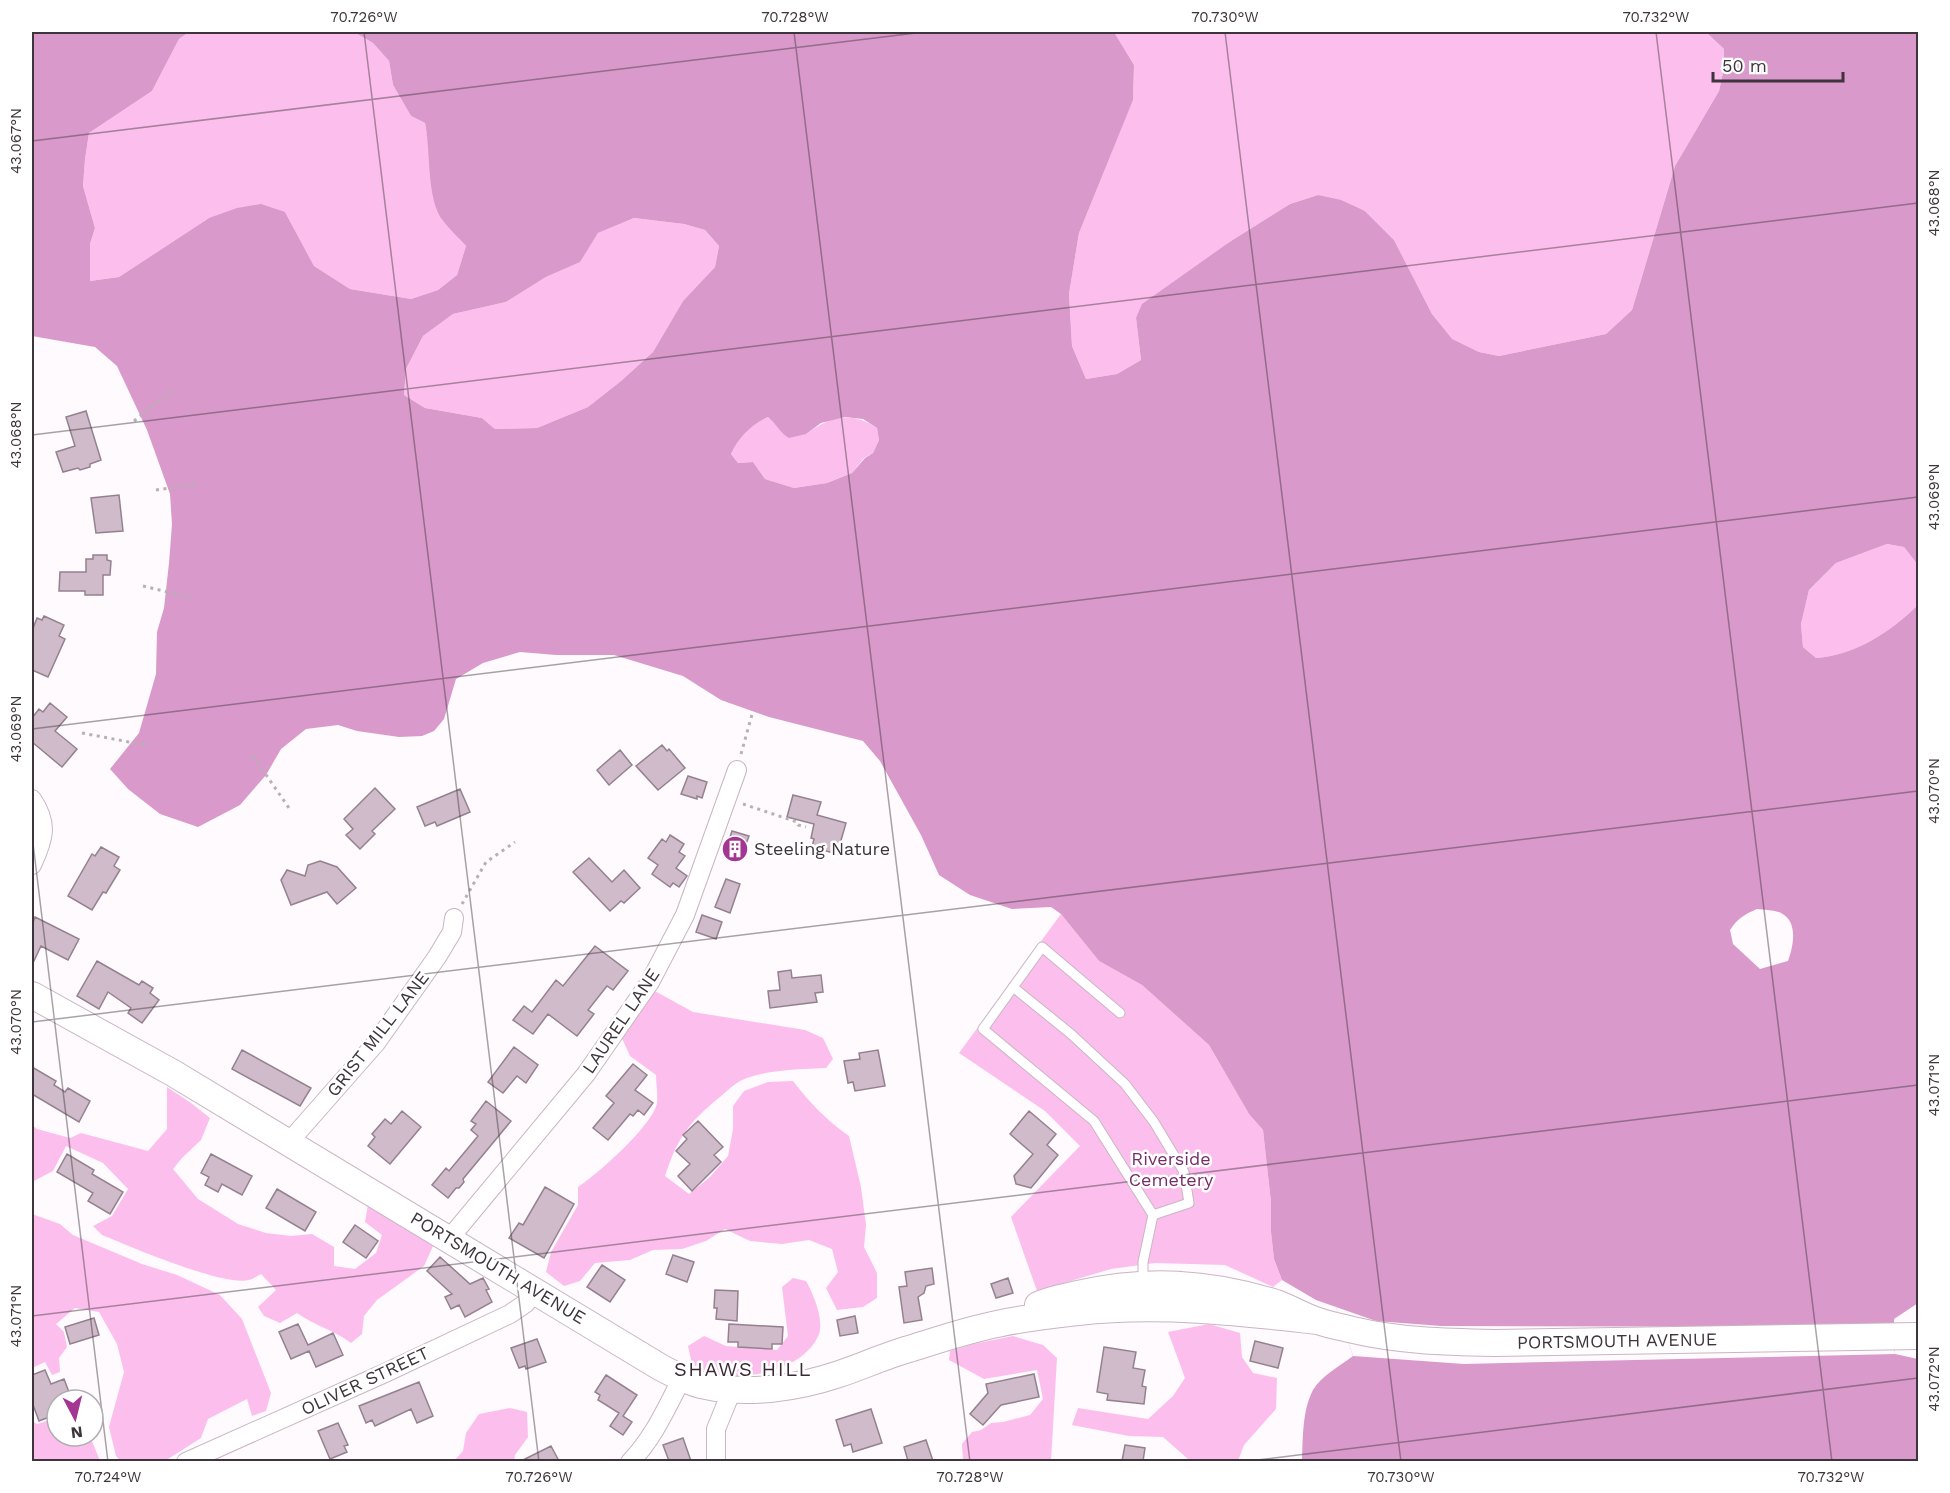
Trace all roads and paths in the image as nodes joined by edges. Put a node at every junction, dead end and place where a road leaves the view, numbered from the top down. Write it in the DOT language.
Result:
graph roads {
  1 [pos="172,391"];
  2 [pos="134,421"];
  3 [pos="197,484"];
  4 [pos="156,490"];
  5 [pos="143,586"];
  6 [pos="193,598"];
  7 [pos="753,711"];
  8 [pos="82,733"];
  9 [pos="150,746"];
  10 [pos="253,756"];
  11 [pos="737,770"];
  12 [pos="32,799"];
  13 [pos="727,799"];
  14 [pos="290,808"];
  15 [pos="806,827"];
  16 [pos="515,842"];
  17 [pos="32,865"];
  18 [pos="454,918"];
  19 [pos="1013,987"];
  20 [pos="32,995"];
  21 [pos="1120,1013"];
  22 [pos="289,1142"];
  23 [pos="1153,1215"];
  24 [pos="449,1239"];
  25 [pos="1143,1283"];
  26 [pos="535,1290"];
  27 [pos="1318,1321"];
  28 [pos="997,1324"];
  29 [pos="1918,1336"];
  30 [pos="681,1378"];
  31 [pos="732,1390"];
  32 [pos="186,1461"];
  33 [pos="630,1461"];
  34 [pos="716,1461"];
  1 -- 2 [label="path"];
  3 -- 4 [label="path"];
  5 -- 6 [label="path"];
  7 -- 11 [label="path"];
  8 -- 9 [label="path"];
  10 -- 14 [label="path"];
  11 -- 13 [label="street, LAUREL LANE"];
  12 -- 17 [label="street"];
  13 -- 15 [label="path"];
  13 -- 24 [label="street, LAUREL LANE"];
  16 -- 18 [label="path"];
  18 -- 22 [label="street, GRIST MILL LANE"];
  19 -- 21 [label="lane"];
  19 -- 23 [label="lane"];
  19 -- 23 [label="lane"];
  20 -- 22 [label="main road, PORTSMOUTH AVENUE"];
  22 -- 24 [label="main road, PORTSMOUTH AVENUE"];
  23 -- 25 [label="lane"];
  24 -- 26 [label="main road, PORTSMOUTH AVENUE"];
  25 -- 27 [label="main road, PORTSMOUTH AVENUE"];
  25 -- 28 [label="main road, PORTSMOUTH AVENUE"];
  26 -- 30 [label="main road, PORTSMOUTH AVENUE"];
  26 -- 32 [label="street, OLIVER STREET"];
  27 -- 28 [label="main road, PORTSMOUTH AVENUE"];
  27 -- 29 [label="main road, PORTSMOUTH AVENUE"];
  28 -- 31 [label="main road, PORTSMOUTH AVENUE"];
  30 -- 31 [label="main road, PORTSMOUTH AVENUE"];
  30 -- 33 [label="street"];
  31 -- 34 [label="street"];
}
